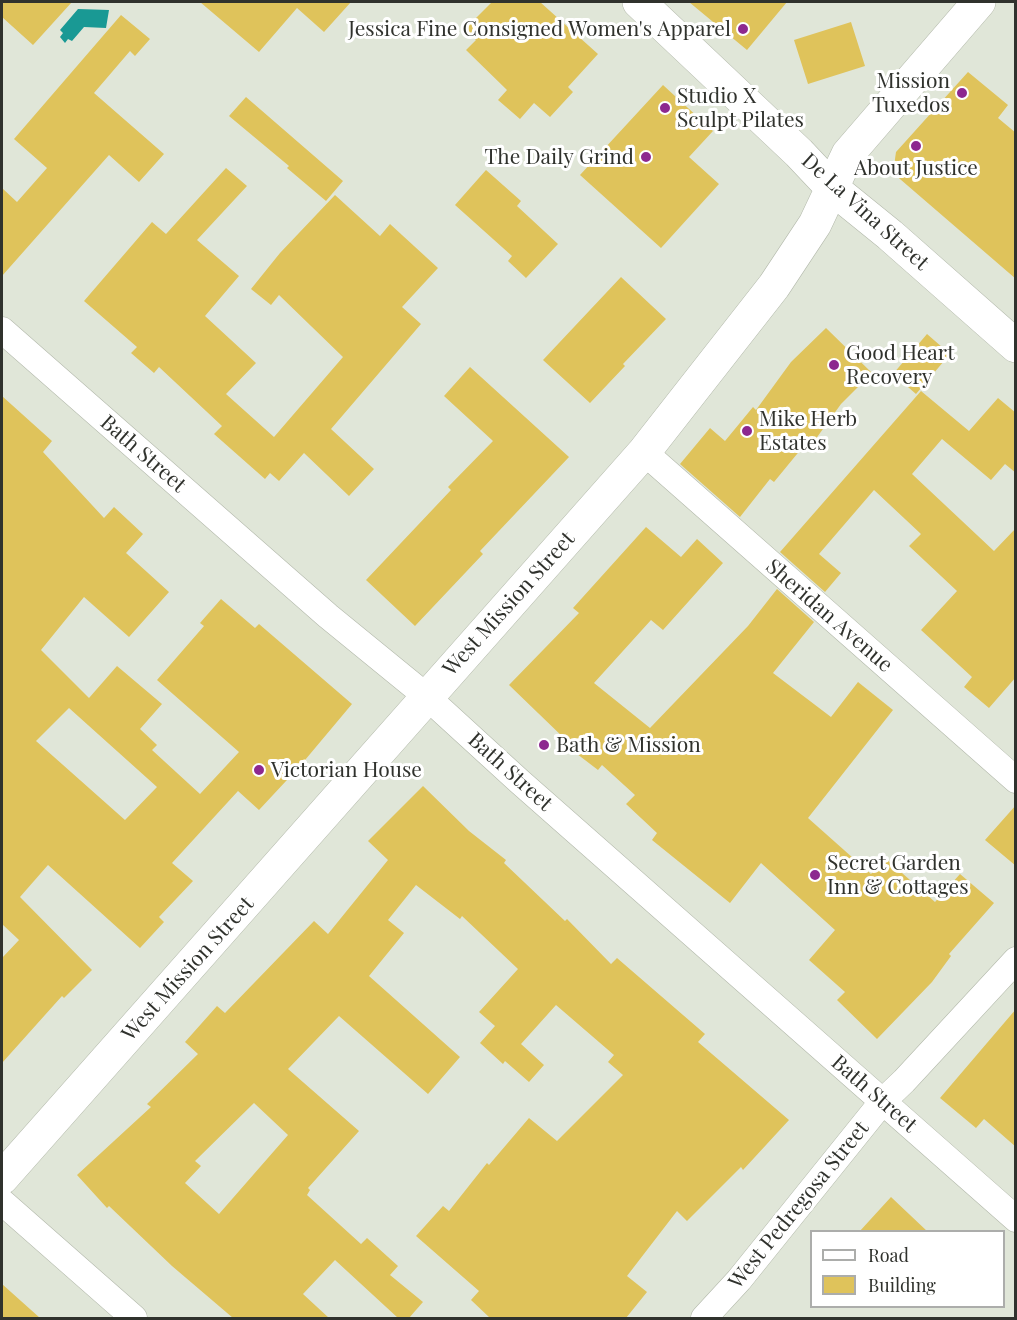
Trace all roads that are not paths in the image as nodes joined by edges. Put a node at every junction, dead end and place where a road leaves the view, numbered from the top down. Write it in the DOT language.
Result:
graph roads {
  1 [pos="639,2"];
  2 [pos="979,2"];
  3 [pos="832,188"];
  4 [pos="2,330"];
  5 [pos="1016,346"];
  6 [pos="644,452"];
  7 [pos="426,696"];
  8 [pos="1016,780"];
  9 [pos="1016,960"];
  10 [pos="883,1101"];
  11 [pos="2,1178"];
  12 [pos="2,1202"];
  13 [pos="1016,1219"];
  14 [pos="134,1318"];
  15 [pos="704,1318"];
  1 -- 3 [label="main road, De La Vina Street"];
  2 -- 3 [label="main road, West Mission Street"];
  3 -- 5 [label="main road, De La Vina Street"];
  3 -- 6 [label="main road, West Mission Street"];
  4 -- 7 [label="street, Bath Street"];
  6 -- 7 [label="main road, West Mission Street"];
  6 -- 8 [label="street, Sheridan Avenue"];
  7 -- 10 [label="street, Bath Street"];
  7 -- 11 [label="main road, West Mission Street"];
  9 -- 10 [label="street, West Pedregosa Street"];
  10 -- 13 [label="street, Bath Street"];
  10 -- 15 [label="street, West Pedregosa Street"];
  12 -- 14 [label="street"];
}
